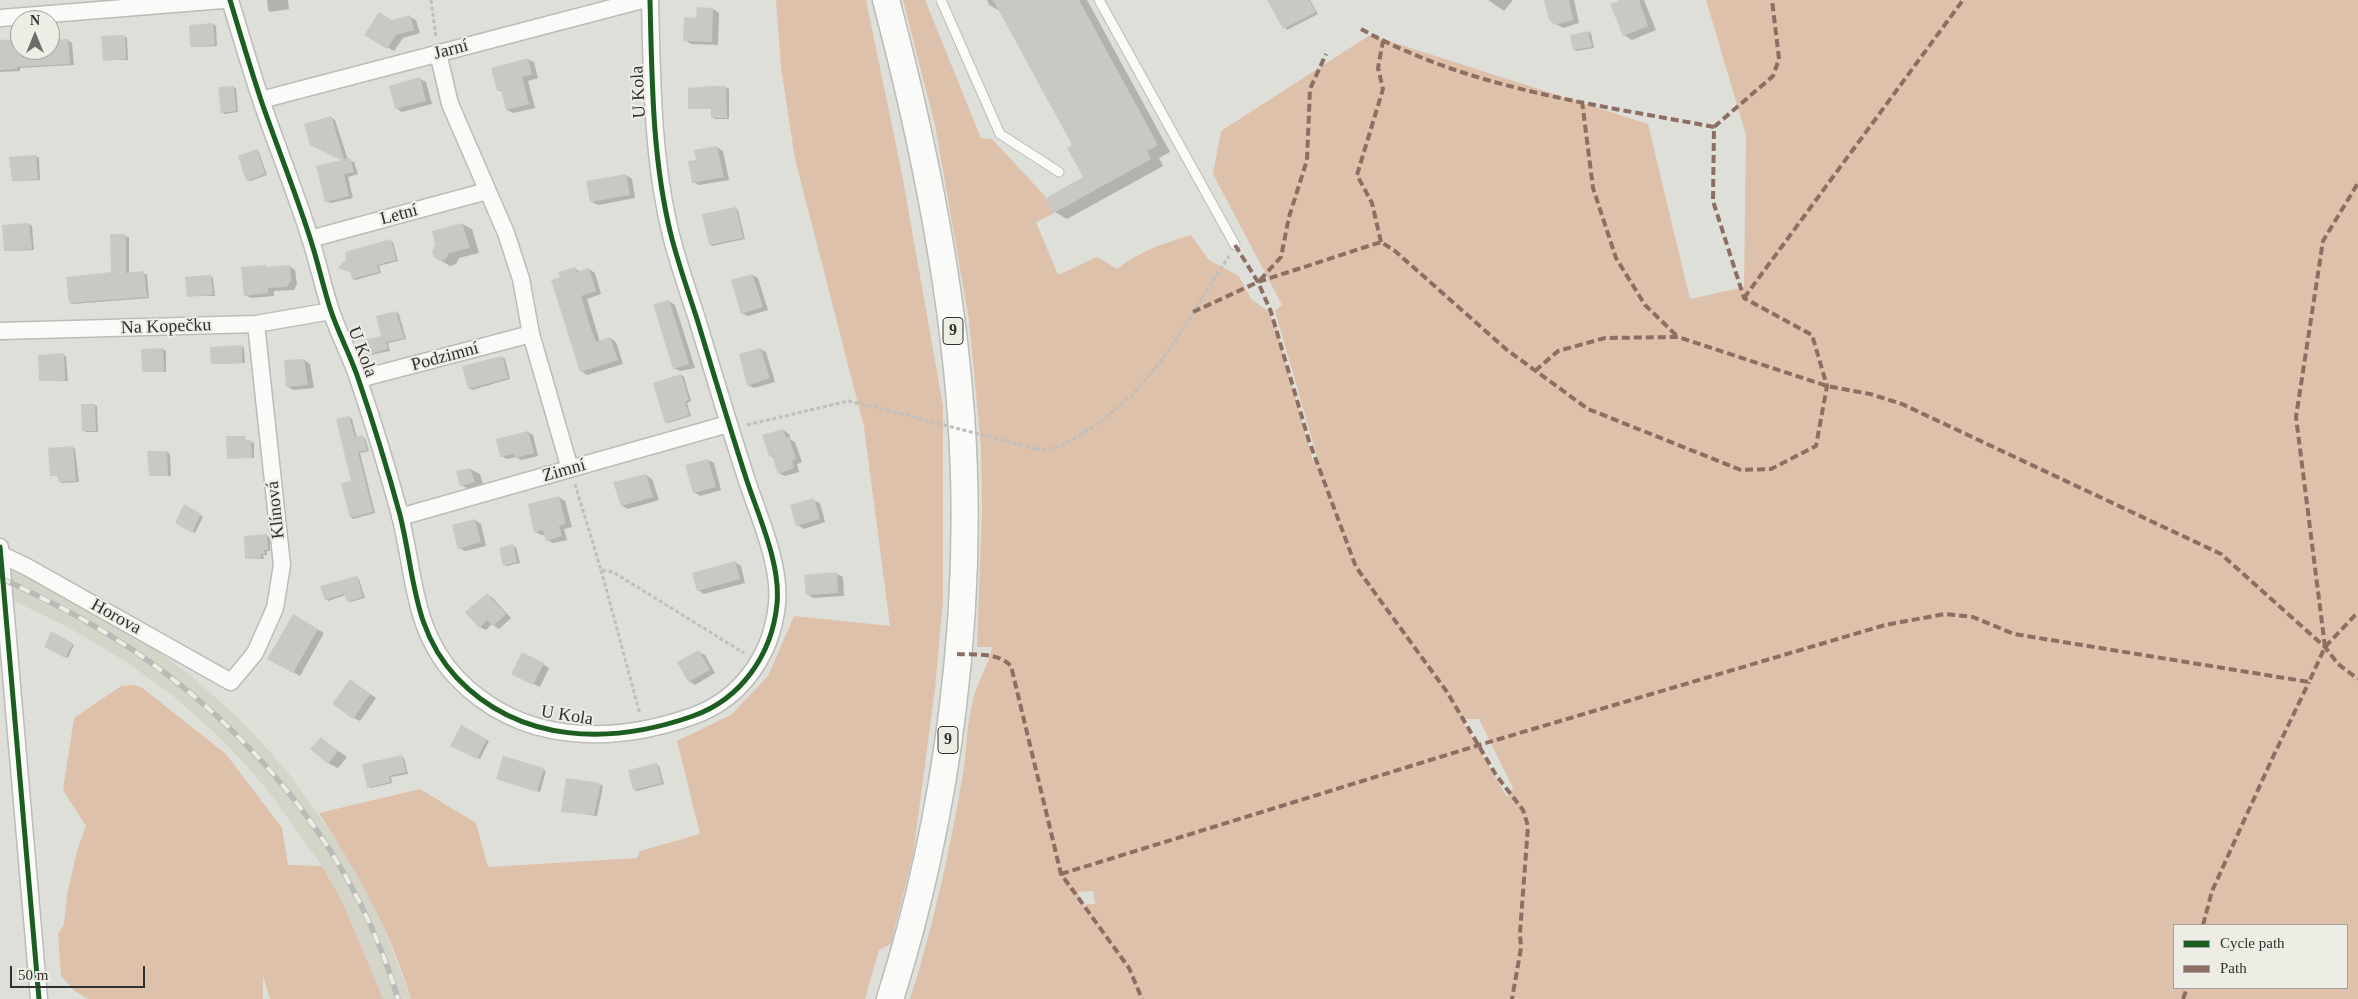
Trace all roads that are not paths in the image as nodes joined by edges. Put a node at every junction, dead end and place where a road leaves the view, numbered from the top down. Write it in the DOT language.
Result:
graph roads {
  1 [pos="223,0"];
  2 [pos="230,0"];
  3 [pos="642,0"];
  4 [pos="650,0"];
  5 [pos="886,0"];
  6 [pos="941,0"];
  7 [pos="1099,0"];
  8 [pos="0,18"];
  9 [pos="438,53"];
  10 [pos="261,100"];
  11 [pos="1059,172"];
  12 [pos="487,191"];
  13 [pos="310,239"];
  14 [pos="1235,245"];
  15 [pos="331,311"];
  16 [pos="256,324"];
  17 [pos="0,332"];
  18 [pos="531,334"];
  19 [pos="359,379"];
  20 [pos="728,424"];
  21 [pos="570,469"];
  22 [pos="400,517"];
  23 [pos="0,547"];
  24 [pos="0,554"];
  25 [pos="231,682"];
  26 [pos="39,999"];
  27 [pos="890,999"];
  1 -- 8 [label="street"];
  2 -- 10 [label="street, U Kola"];
  3 -- 9 [label="street, Jarní"];
  4 -- 20 [label="street, U Kola"];
  5 -- 27 [label="main road, 9"];
  6 -- 11 [label="lane"];
  7 -- 14 [label="lane"];
  9 -- 10 [label="street, Jarní"];
  9 -- 12 [label="street"];
  10 -- 13 [label="street, U Kola"];
  12 -- 13 [label="street, Letní"];
  12 -- 18 [label="street"];
  13 -- 15 [label="street, U Kola"];
  15 -- 16 [label="street, Na Kopečku"];
  15 -- 19 [label="street, U Kola"];
  16 -- 17 [label="street, Na Kopečku"];
  16 -- 25 [label="street, Klínová"];
  18 -- 19 [label="street, Podzimní"];
  18 -- 21 [label="street"];
  19 -- 22 [label="street, U Kola"];
  20 -- 21 [label="street, Zimní"];
  20 -- 22 [label="street, U Kola"];
  21 -- 22 [label="street, Zimní"];
  23 -- 24 [label="street"];
  24 -- 25 [label="street, Horova"];
  24 -- 26 [label="street"];
}
